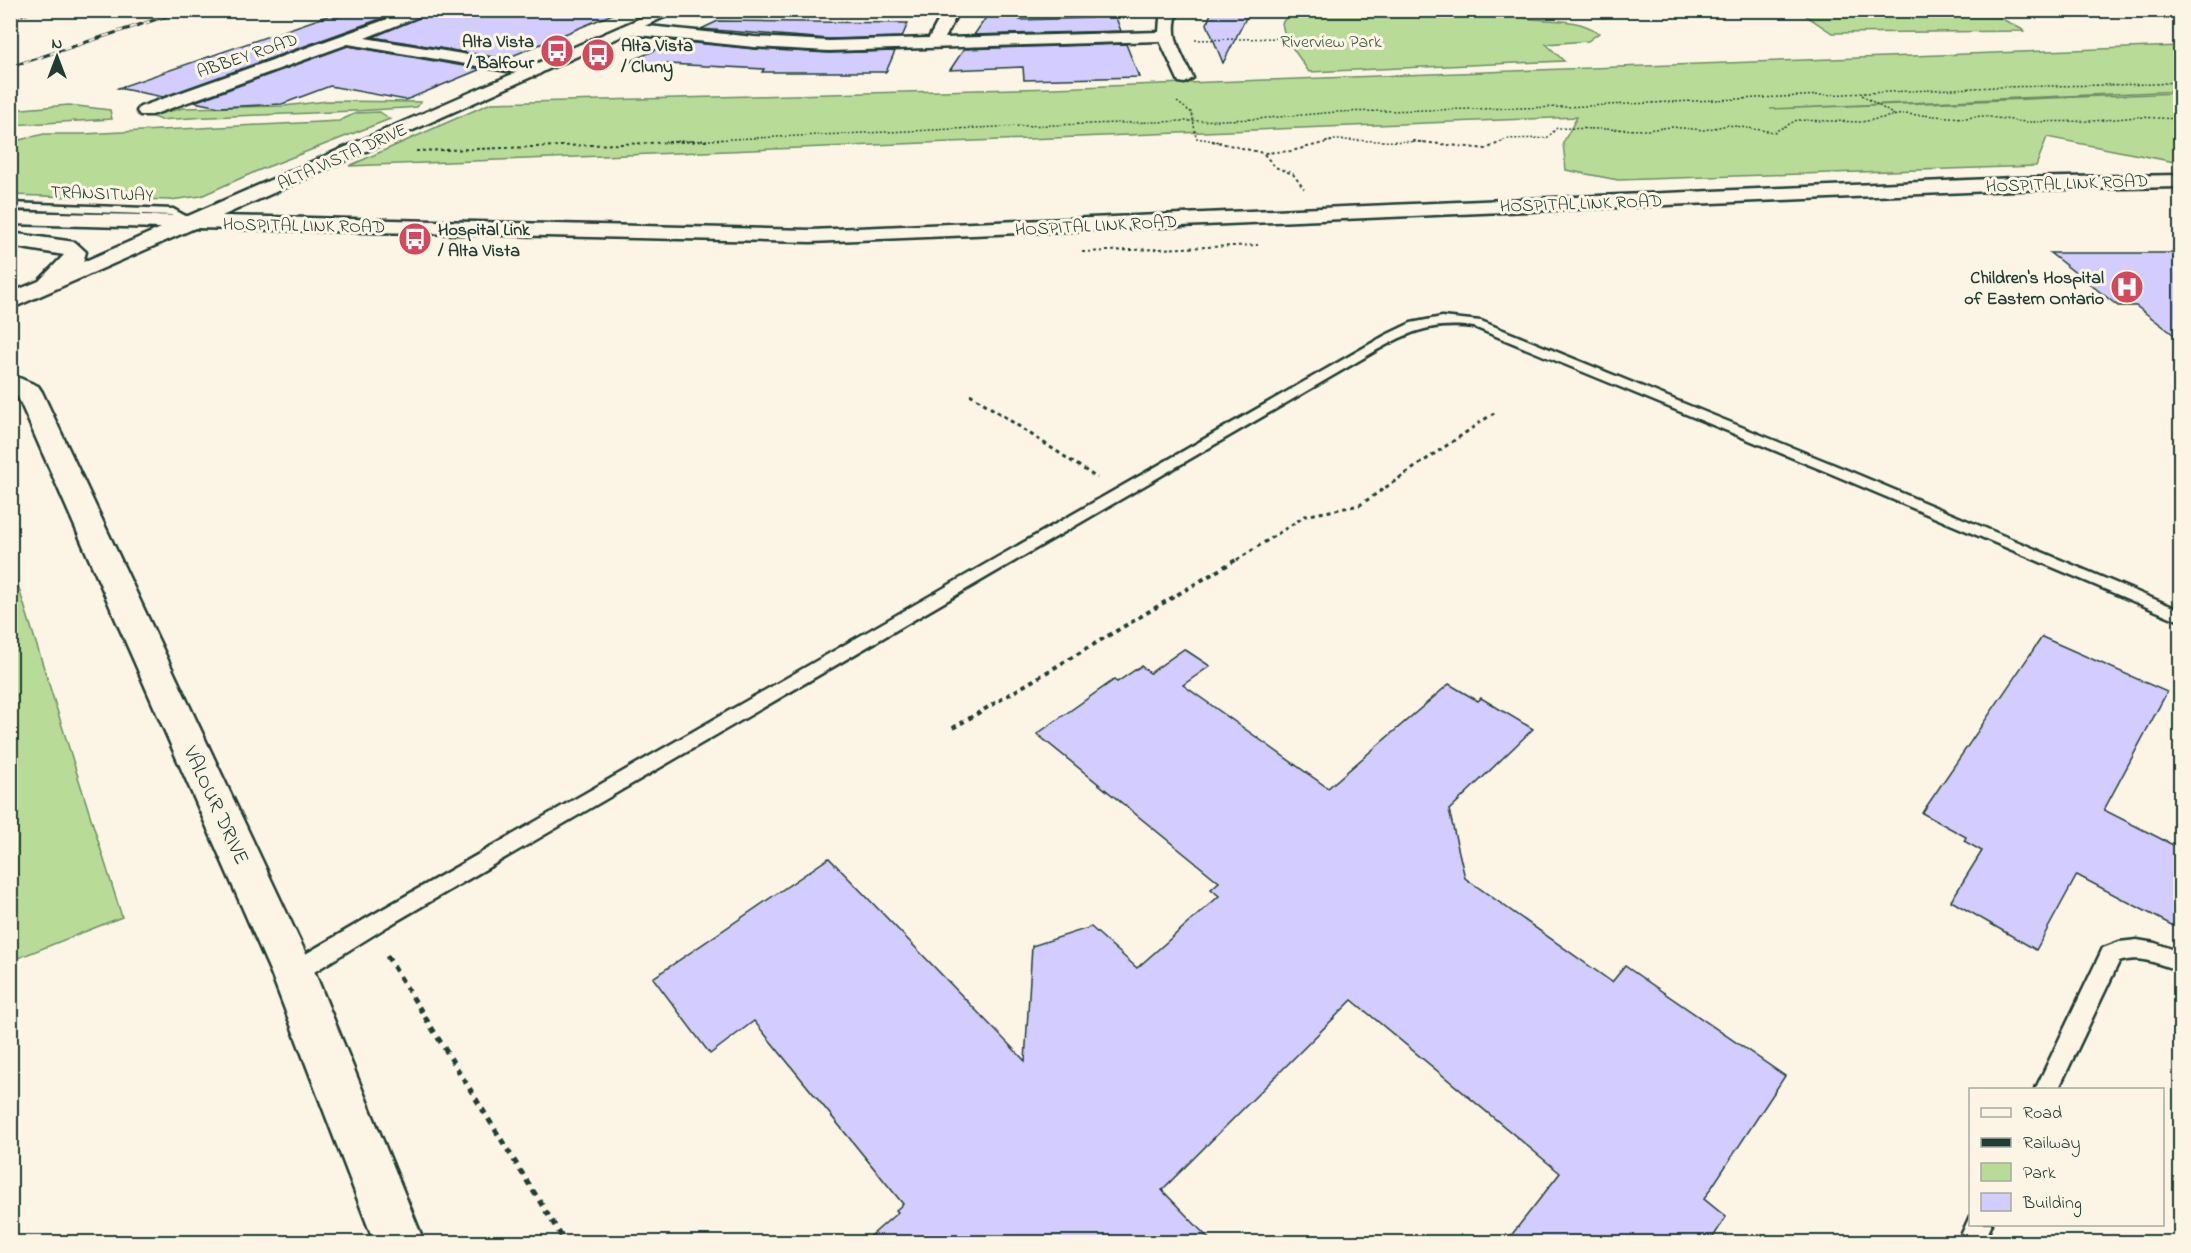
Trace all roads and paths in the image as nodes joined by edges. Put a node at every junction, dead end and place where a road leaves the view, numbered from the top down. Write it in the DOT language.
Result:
graph roads {
  1 [pos="43,10"];
  2 [pos="428,10"];
  3 [pos="673,10"];
  4 [pos="952,10"];
  5 [pos="1173,10"];
  6 [pos="10,19"];
  7 [pos="629,29"];
  8 [pos="1166,36"];
  9 [pos="1281,38"];
  10 [pos="349,40"];
  11 [pos="1191,40"];
  12 [pos="934,44"];
  13 [pos="536,70"];
  14 [pos="1185,78"];
  15 [pos="2181,81"];
  16 [pos="1862,95"];
  17 [pos="146,111"];
  18 [pos="1896,116"];
  19 [pos="2181,118"];
  20 [pos="1196,138"];
  21 [pos="415,151"];
  22 [pos="1263,153"];
  23 [pos="2181,181"];
  24 [pos="1308,195"];
  25 [pos="10,206"];
  26 [pos="10,218"];
  27 [pos="190,222"];
  28 [pos="10,238"];
  29 [pos="41,288"];
  30 [pos="10,302"];
  31 [pos="10,382"];
  32 [pos="970,394"];
  33 [pos="1494,412"];
  34 [pos="1121,493"];
  35 [pos="2181,616"];
  36 [pos="953,728"];
  37 [pos="387,956"];
  38 [pos="2181,962"];
  39 [pos="293,973"];
  40 [pos="2046,1088"];
  41 [pos="1979,1226"];
  42 [pos="399,1242"];
  43 [pos="565,1242"];
  44 [pos="1971,1242"];
  1 -- 6 [label="path"];
  2 -- 10 [label="street, ABBEY ROAD"];
  3 -- 7 [label="street, ALTA VISTA DRIVE"];
  4 -- 12 [label="street"];
  5 -- 8 [label="street"];
  7 -- 12 [label="street"];
  7 -- 13 [label="street, ALTA VISTA DRIVE"];
  8 -- 12 [label="street"];
  8 -- 14 [label="street"];
  9 -- 11 [label="path"];
  10 -- 13 [label="street"];
  10 -- 17 [label="street, ABBEY ROAD"];
  13 -- 27 [label="street, ALTA VISTA DRIVE"];
  15 -- 16 [label="path"];
  16 -- 18 [label="path"];
  16 -- 21 [label="path"];
  18 -- 19 [label="path"];
  18 -- 22 [label="path"];
  20 -- 22 [label="path"];
  22 -- 24 [label="path"];
  23 -- 27 [label="street, HOSPITAL LINK ROAD"];
  25 -- 27 [label="lane, TRANSITWAY"];
  26 -- 27 [label="street, HOSPITAL LINK ROAD"];
  27 -- 29 [label="street, ALTA VISTA DRIVE"];
  28 -- 29 [label="street"];
  29 -- 30 [label="street, ALTA VISTA DRIVE"];
  31 -- 39 [label="street, VALOUR DRIVE"];
  32 -- 34 [label="path"];
  33 -- 36 [label="path"];
  34 -- 35 [label="lane"];
  34 -- 39 [label="lane"];
  37 -- 43 [label="path"];
  38 -- 40 [label="lane"];
  39 -- 42 [label="street, VALOUR DRIVE"];
  41 -- 44 [label="lane"];
}
